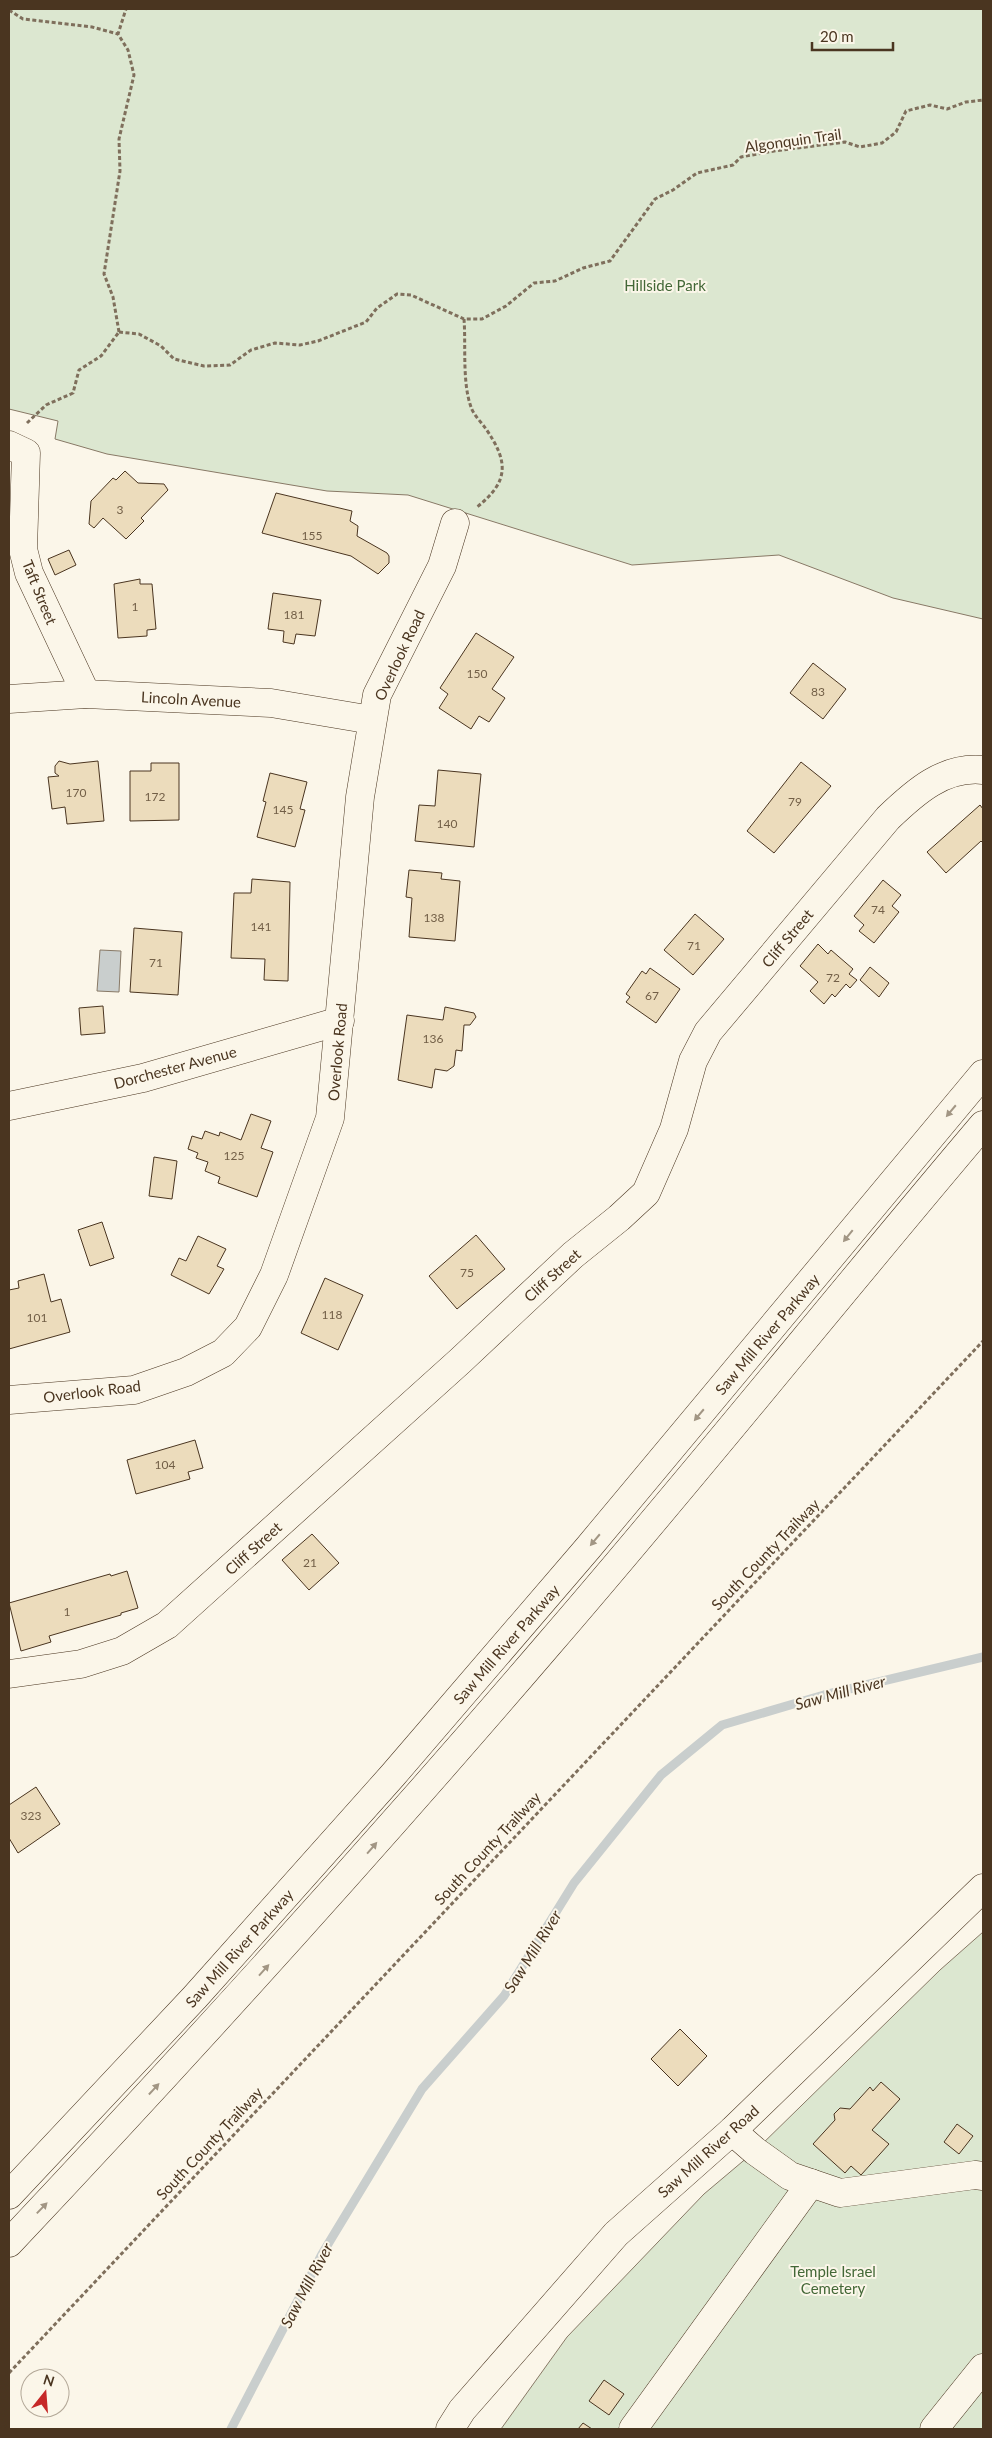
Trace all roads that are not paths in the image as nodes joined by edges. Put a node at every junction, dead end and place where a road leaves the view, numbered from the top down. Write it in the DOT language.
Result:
graph roads {
  1 [pos="16,448"];
  2 [pos="455,523"];
  3 [pos="86,694"];
  4 [pos="9,699"];
  5 [pos="372,720"];
  6 [pos="983,770"];
  7 [pos="340,1021"];
  8 [pos="983,1074"];
  9 [pos="9,1106"];
  10 [pos="983,1124"];
  11 [pos="9,1400"];
  12 [pos="9,1674"];
  13 [pos="983,1888"];
  14 [pos="732,2131"];
  15 [pos="983,2176"];
  16 [pos="811,2183"];
  17 [pos="9,2195"];
  18 [pos="9,2243"];
  19 [pos="983,2368"];
  20 [pos="450,2429"];
  21 [pos="633,2429"];
  22 [pos="934,2429"];
  1 -- 3 [label="main road, Taft Street"];
  2 -- 5 [label="main road, Overlook Road"];
  3 -- 4 [label="main road, Lincoln Avenue"];
  3 -- 5 [label="main road, Lincoln Avenue"];
  5 -- 7 [label="main road, Overlook Road"];
  6 -- 12 [label="main road, Cliff Street"];
  7 -- 9 [label="main road, Dorchester Avenue"];
  7 -- 11 [label="main road, Overlook Road"];
  8 -- 17 [label="main road, Saw Mill River Parkway, one-way"];
  18 -- 10 [label="main road, one-way"];
  13 -- 14 [label="main road, Saw Mill River Road"];
  14 -- 16 [label="main road"];
  14 -- 20 [label="main road, Saw Mill River Road"];
  15 -- 16 [label="main road"];
  16 -- 21 [label="main road"];
  19 -- 22 [label="main road"];
}
